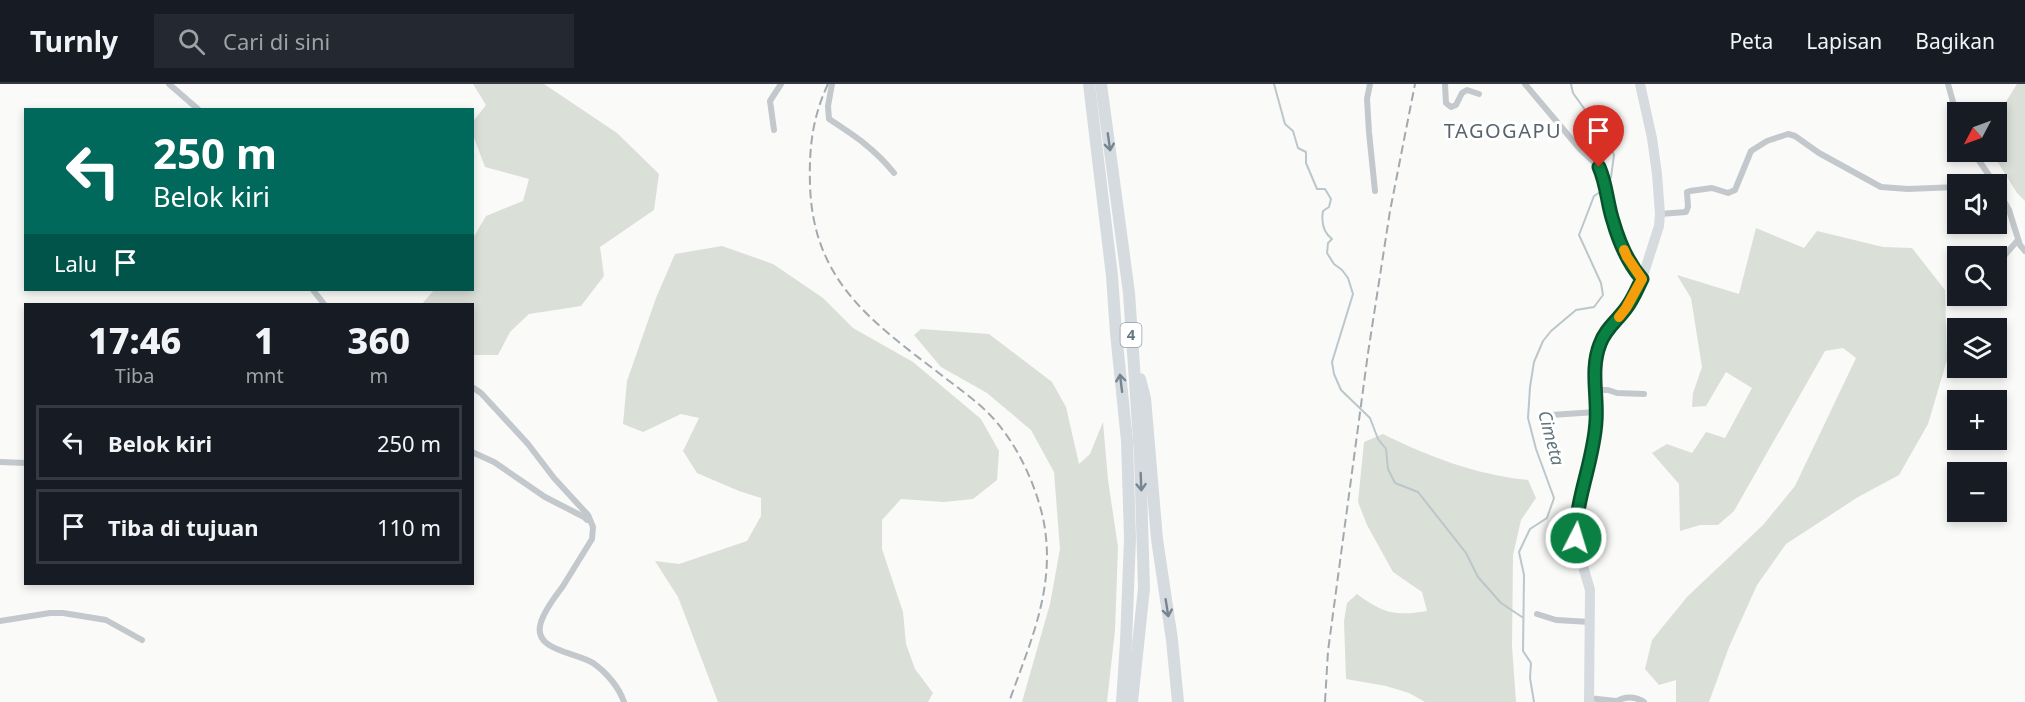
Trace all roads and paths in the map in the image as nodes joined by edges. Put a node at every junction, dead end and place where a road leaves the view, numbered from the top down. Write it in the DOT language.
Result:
graph roads {
  1 [pos="169,84"];
  2 [pos="832,84"];
  3 [pos="1089,84"];
  4 [pos="1101,84"];
  5 [pos="1370,84"];
  6 [pos="1445,84"];
  7 [pos="1525,84"];
  8 [pos="1640,84"];
  9 [pos="1948,84"];
  10 [pos="777,86"];
  11 [pos="1479,94"];
  12 [pos="1953,102"];
  13 [pos="197,108"];
  14 [pos="774,130"];
  15 [pos="894,173"];
  16 [pos="1947,187"];
  17 [pos="1375,191"];
  18 [pos="2007,206"];
  19 [pos="1660,214"];
  20 [pos="2018,240"];
  21 [pos="2025,251"];
  22 [pos="2007,252"];
  23 [pos="1642,279"];
  24 [pos="314,291"];
  25 [pos="323,303"];
  26 [pos="1132,354"];
  27 [pos="474,388"];
  28 [pos="1595,390"];
  29 [pos="1644,394"];
  30 [pos="1596,412"];
  31 [pos="1551,415"];
  32 [pos="474,453"];
  33 [pos="0,462"];
  34 [pos="24,463"];
  35 [pos="593,527"];
  36 [pos="1537,614"];
  37 [pos="0,621"];
  38 [pos="1590,622"];
  39 [pos="142,640"];
  40 [pos="1588,700"];
  41 [pos="624,702"];
  42 [pos="1122,702"];
  43 [pos="1132,702"];
  44 [pos="1178,702"];
  45 [pos="1616,702"];
  46 [pos="1644,702"];
  1 -- 13 [label="street"];
  2 -- 15 [label="street"];
  42 -- 3 [label="highway, 4, one-way"];
  4 -- 26 [label="highway, 4, one-way"];
  5 -- 17 [label="street"];
  6 -- 11 [label="street"];
  7 -- 23 [label="street"];
  8 -- 19 [label="highway"];
  9 -- 12 [label="street"];
  10 -- 14 [label="street"];
  16 -- 19 [label="street"];
  18 -- 20 [label="street"];
  19 -- 23 [label="highway"];
  20 -- 21 [label="street"];
  20 -- 22 [label="street"];
  23 -- 28 [label="highway"];
  24 -- 25 [label="street"];
  26 -- 43 [label="highway, 4, one-way"];
  26 -- 44 [label="highway, one-way"];
  27 -- 35 [label="street"];
  28 -- 29 [label="street"];
  28 -- 30 [label="highway"];
  30 -- 31 [label="street"];
  30 -- 38 [label="highway"];
  32 -- 35 [label="street"];
  33 -- 34 [label="street"];
  35 -- 41 [label="street"];
  36 -- 38 [label="street"];
  37 -- 39 [label="street"];
  38 -- 40 [label="highway"];
  40 -- 45 [label="street"];
  45 -- 46 [label="street"];
}
